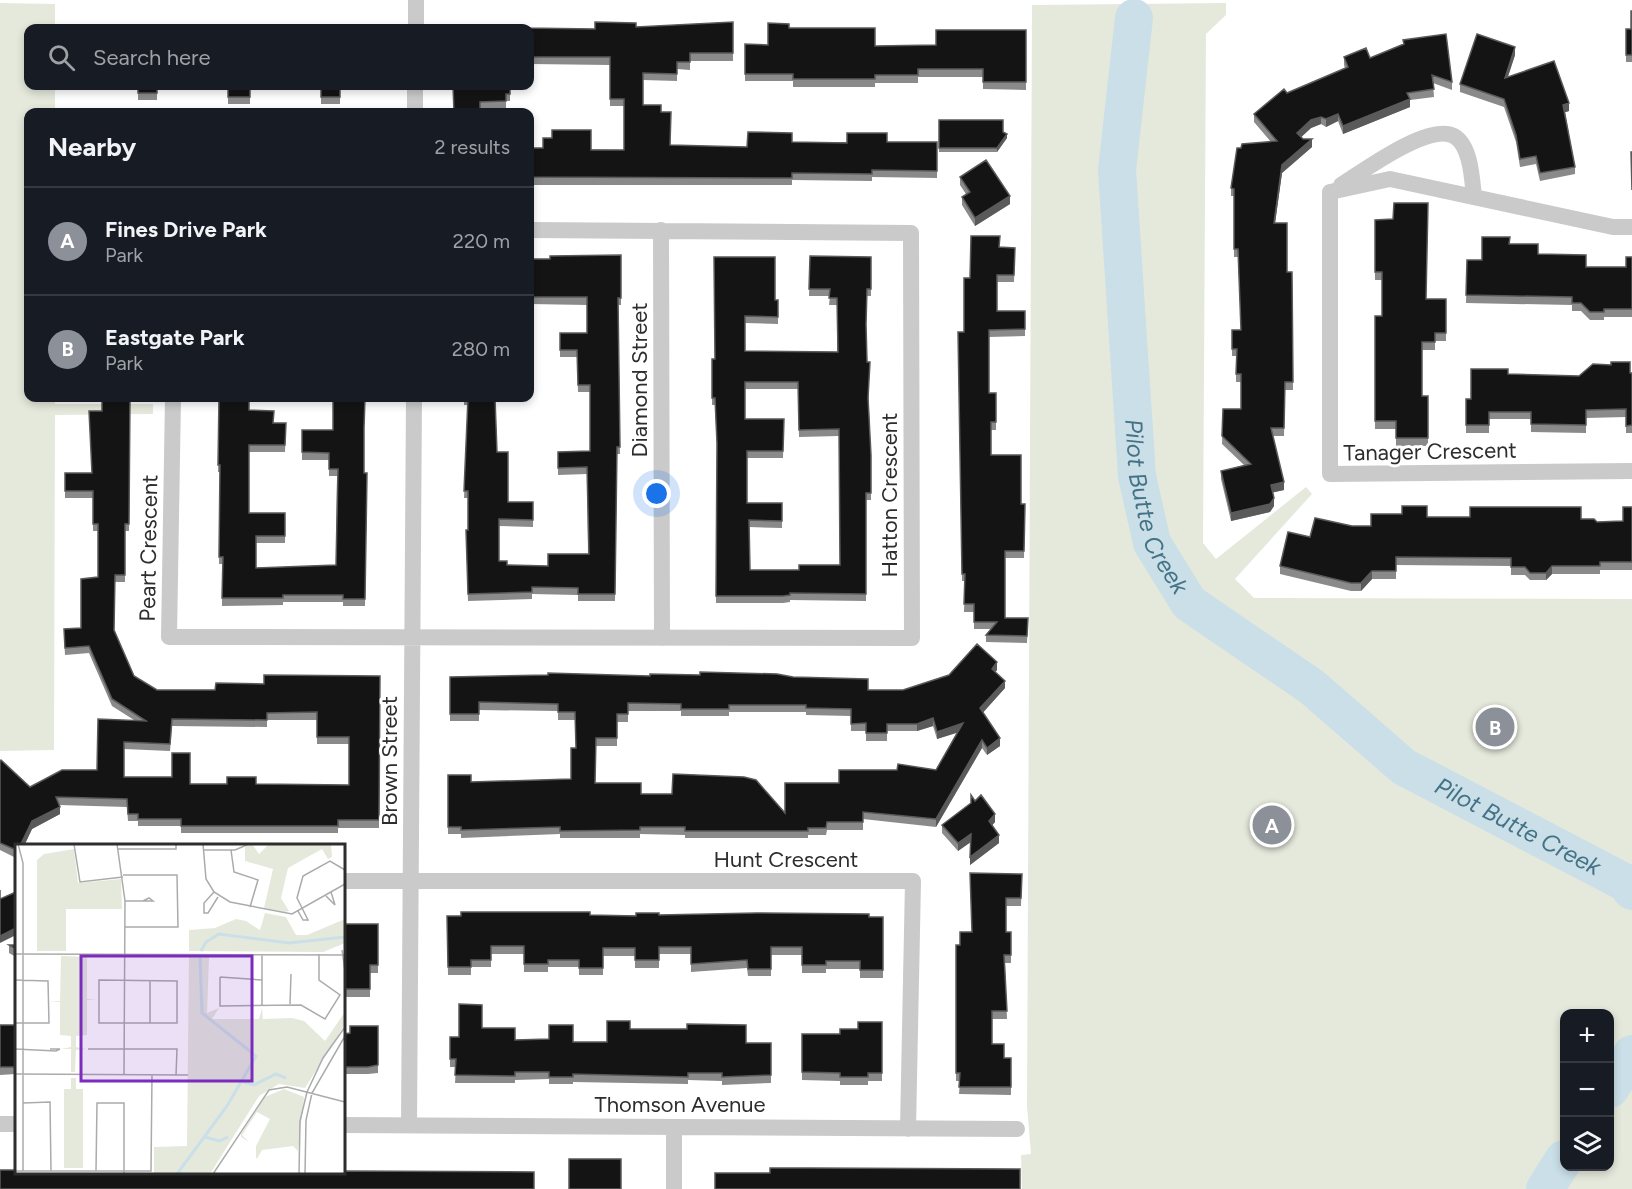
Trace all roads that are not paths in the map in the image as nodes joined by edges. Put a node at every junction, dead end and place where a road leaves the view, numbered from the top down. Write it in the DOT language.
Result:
graph roads {
  1 [pos="416,0"];
  2 [pos="416,24"];
  3 [pos="416,90"];
  4 [pos="415,108"];
  5 [pos="1330,192"];
  6 [pos="1474,197"];
  7 [pos="1632,227"];
  8 [pos="534,230"];
  9 [pos="661,230"];
  10 [pos="173,402"];
  11 [pos="414,402"];
  12 [pos="1632,471"];
  13 [pos="413,638"];
  14 [pos="662,638"];
  15 [pos="345,881"];
  16 [pos="411,882"];
  17 [pos="345,1125"];
  18 [pos="409,1125"];
  19 [pos="674,1127"];
  20 [pos="908,1129"];
  21 [pos="1017,1129"];
  22 [pos="674,1189"];
  1 -- 2 [label="street"];
  3 -- 4 [label="street"];
  5 -- 6 [label="street"];
  5 -- 6 [label="street"];
  5 -- 12 [label="street, Tanager Crescent"];
  6 -- 7 [label="street"];
  8 -- 9 [label="street, Hatton Crescent"];
  9 -- 14 [label="street, Diamond Street"];
  9 -- 14 [label="street, Hatton Crescent"];
  10 -- 13 [label="street, Peart Crescent"];
  11 -- 13 [label="street, Brown Street"];
  13 -- 14 [label="street, Hatton Crescent"];
  13 -- 16 [label="street, Brown Street"];
  15 -- 16 [label="street"];
  16 -- 18 [label="street, Brown Street"];
  16 -- 20 [label="street, Hunt Crescent"];
  17 -- 18 [label="street, Thomson Avenue"];
  18 -- 19 [label="street, Thomson Avenue"];
  19 -- 20 [label="street, Thomson Avenue"];
  19 -- 22 [label="street"];
  20 -- 21 [label="street, Thomson Avenue"];
}
